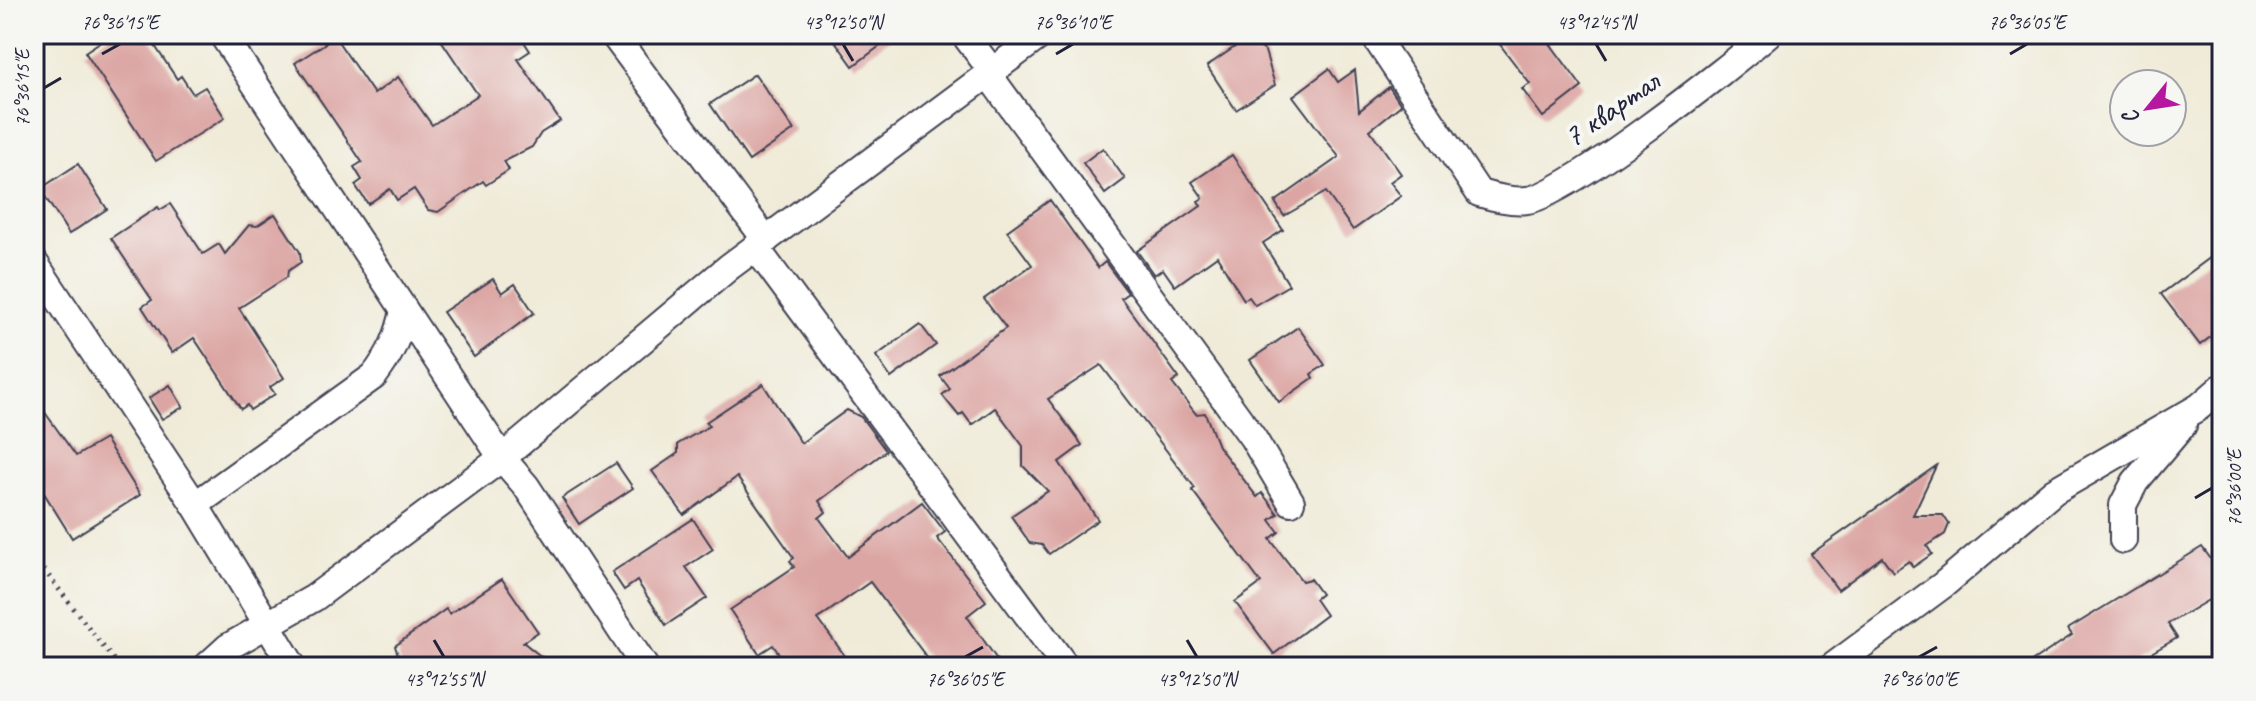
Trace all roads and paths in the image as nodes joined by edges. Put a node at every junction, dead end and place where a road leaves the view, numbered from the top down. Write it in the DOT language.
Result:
graph roads {
  1 [pos="222,34"];
  2 [pos="613,34"];
  3 [pos="964,34"];
  4 [pos="1042,34"];
  5 [pos="1373,34"];
  6 [pos="1768,34"];
  7 [pos="990,72"];
  8 [pos="761,244"];
  9 [pos="34,262"];
  10 [pos="404,310"];
  11 [pos="2222,387"];
  12 [pos="2199,407"];
  13 [pos="502,458"];
  14 [pos="2096,467"];
  15 [pos="1291,502"];
  16 [pos="195,505"];
  17 [pos="2123,505"];
  18 [pos="2123,540"];
  19 [pos="34,557"];
  20 [pos="268,624"];
  21 [pos="119,667"];
  22 [pos="206,667"];
  23 [pos="293,667"];
  24 [pos="645,667"];
  25 [pos="1066,667"];
  26 [pos="1832,667"];
  1 -- 10 [label="street"];
  2 -- 8 [label="street"];
  3 -- 7 [label="street"];
  4 -- 7 [label="street"];
  5 -- 6 [label="street, 7 квартал"];
  7 -- 8 [label="street"];
  7 -- 15 [label="street"];
  8 -- 13 [label="street"];
  8 -- 25 [label="street"];
  9 -- 16 [label="street"];
  10 -- 13 [label="street"];
  10 -- 16 [label="street"];
  11 -- 12 [label="street"];
  12 -- 14 [label="street"];
  12 -- 17 [label="street"];
  13 -- 20 [label="street"];
  13 -- 24 [label="street"];
  14 -- 17 [label="street"];
  14 -- 26 [label="street"];
  16 -- 20 [label="street"];
  17 -- 18 [label="street"];
  19 -- 21 [label="path"];
  20 -- 22 [label="street"];
  20 -- 23 [label="street"];
}
